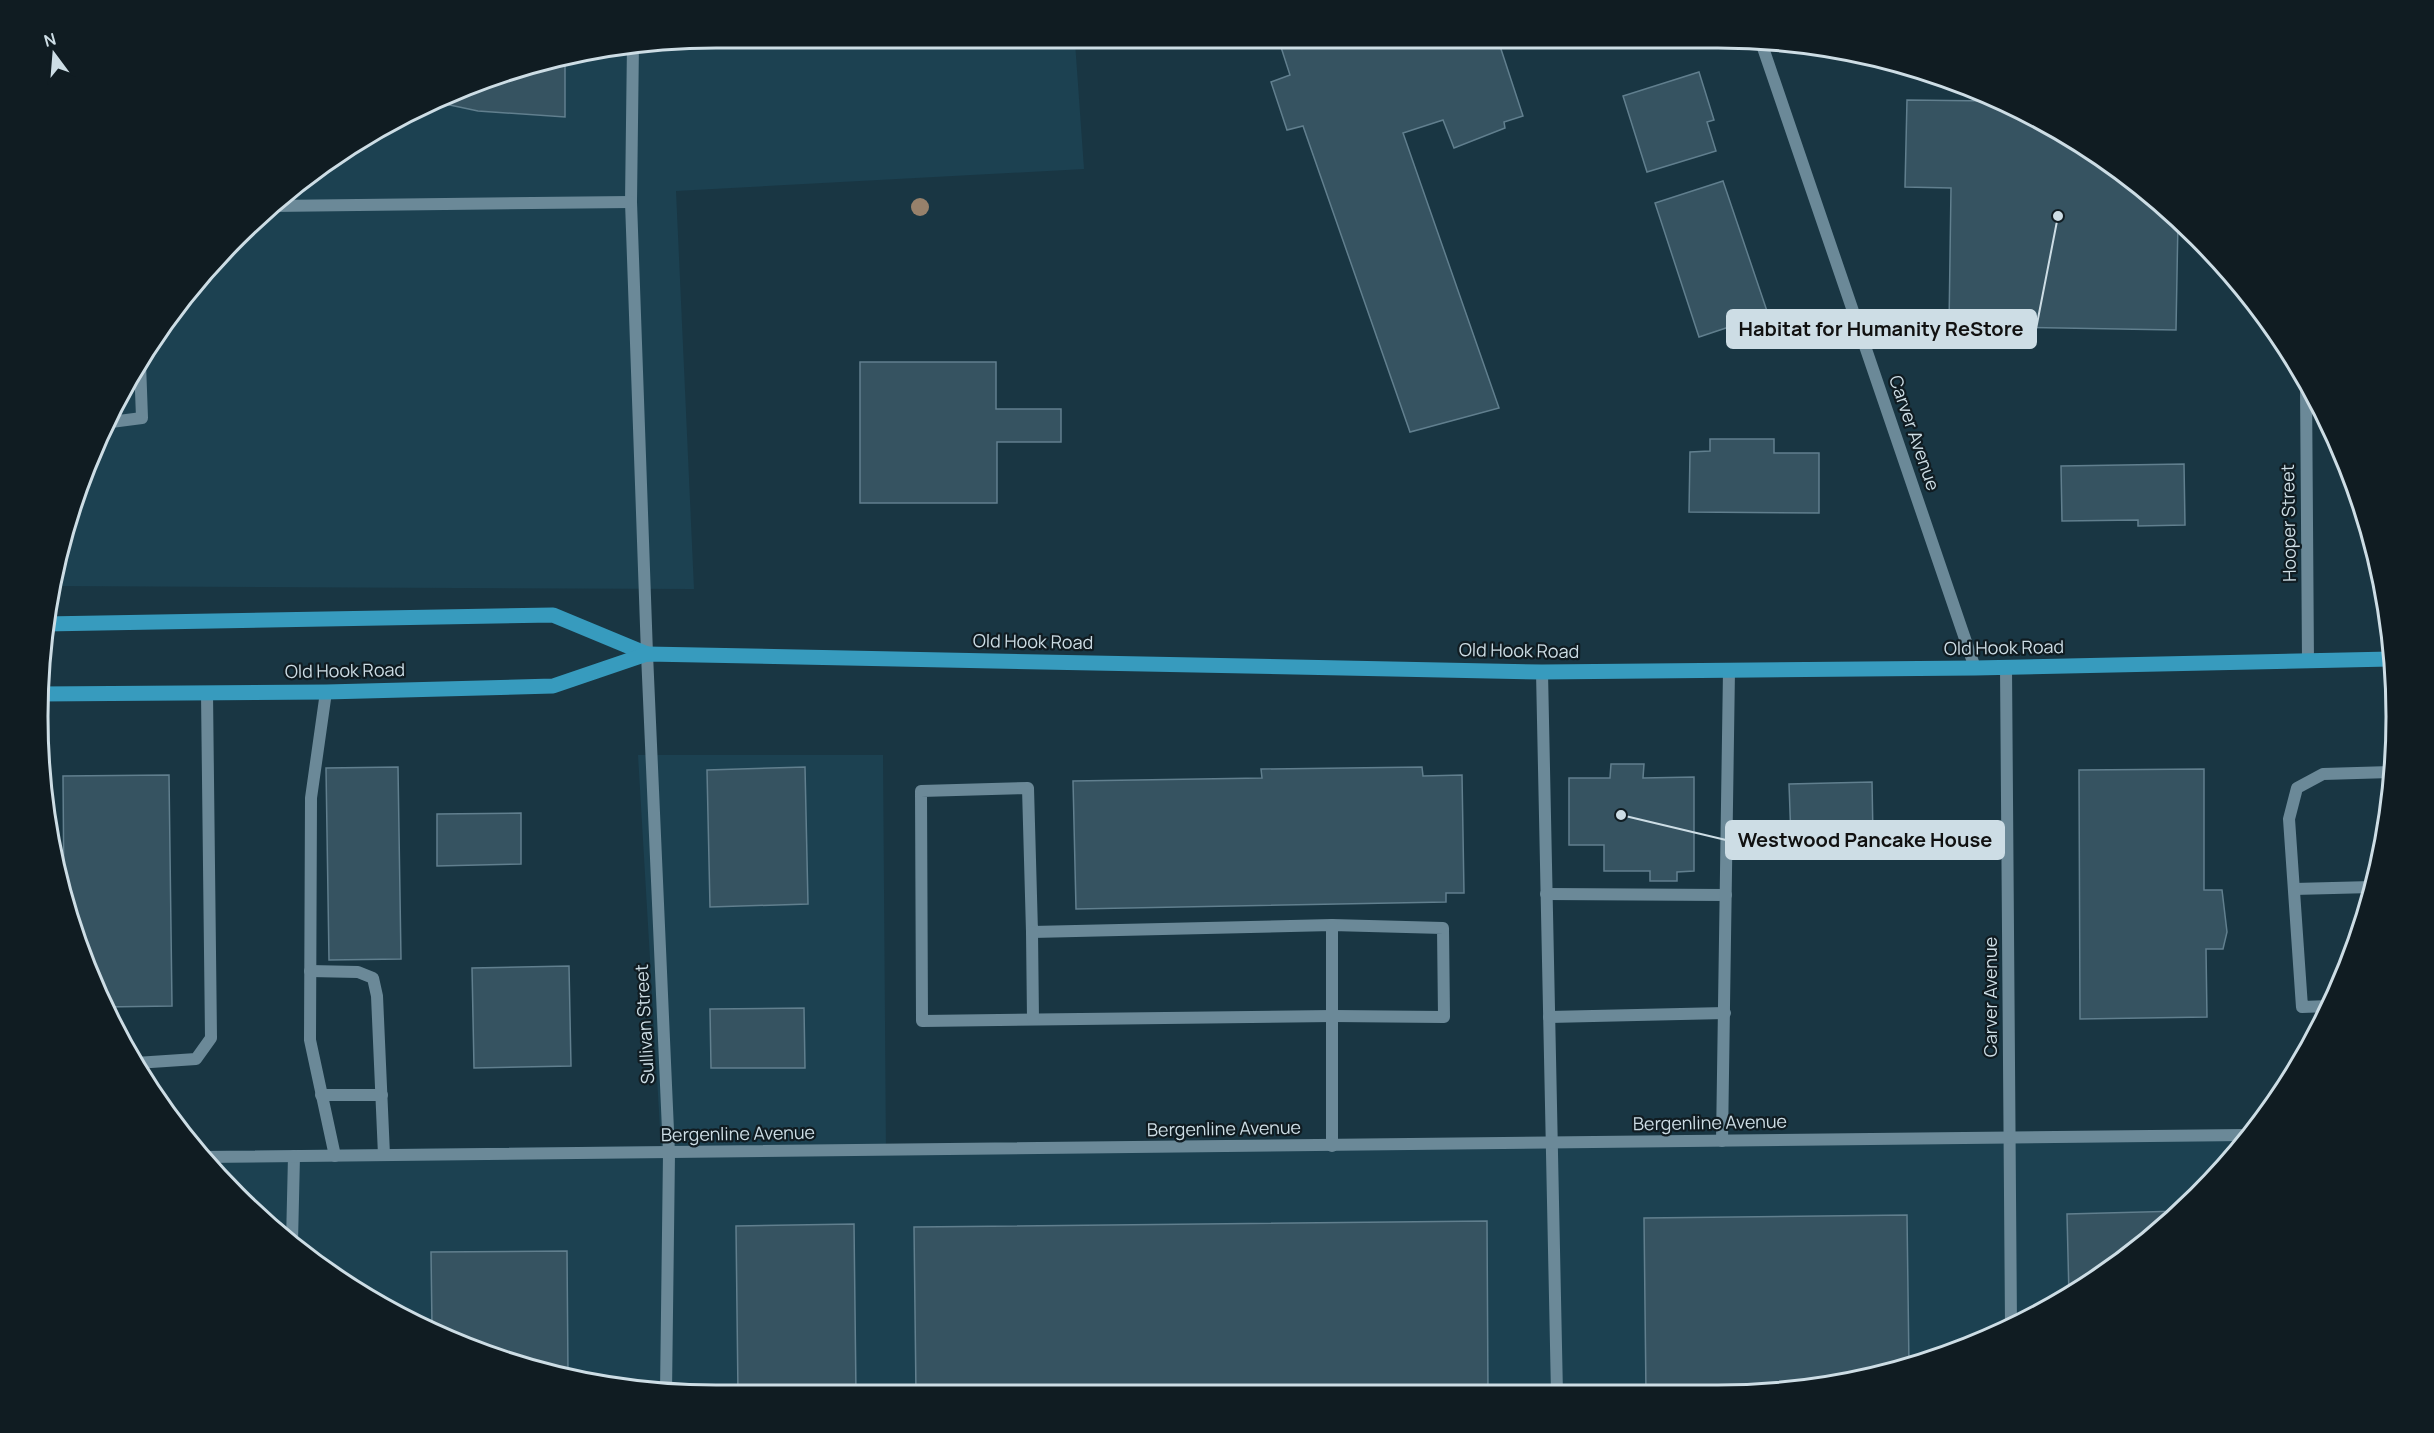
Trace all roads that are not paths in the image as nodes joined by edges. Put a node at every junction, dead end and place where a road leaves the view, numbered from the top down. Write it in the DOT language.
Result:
graph roads {
  1 [pos="1764,49"];
  2 [pos="633,54"];
  3 [pos="631,202"];
  4 [pos="286,206"];
  5 [pos="141,378"];
  6 [pos="2306,401"];
  7 [pos="117,421"];
  8 [pos="55,624"];
  9 [pos="647,654"];
  10 [pos="2383,659"];
  11 [pos="2308,662"];
  12 [pos="1975,668"];
  13 [pos="2006,668"];
  14 [pos="1729,670"];
  15 [pos="1542,672"];
  16 [pos="326,692"];
  17 [pos="207,693"];
  18 [pos="49,694"];
  19 [pos="2384,772"];
  20 [pos="2364,887"];
  21 [pos="2294,889"];
  22 [pos="1546,894"];
  23 [pos="1726,895"];
  24 [pos="1332,925"];
  25 [pos="1032,932"];
  26 [pos="310,971"];
  27 [pos="2320,1006"];
  28 [pos="1725,1013"];
  29 [pos="1333,1016"];
  30 [pos="1549,1017"];
  31 [pos="1033,1019"];
  32 [pos="145,1062"];
  33 [pos="321,1095"];
  34 [pos="382,1095"];
  35 [pos="2238,1135"];
  36 [pos="2010,1138"];
  37 [pos="1722,1141"];
  38 [pos="1551,1143"];
  39 [pos="1332,1146"];
  40 [pos="669,1153"];
  41 [pos="384,1155"];
  42 [pos="294,1156"];
  43 [pos="335,1156"];
  44 [pos="214,1157"];
  45 [pos="292,1232"];
  46 [pos="2011,1317"];
  47 [pos="666,1383"];
  48 [pos="1557,1385"];
  1 -- 12 [label="street, Carver Avenue"];
  2 -- 3 [label="street, Sullivan Street"];
  3 -- 4 [label="street"];
  3 -- 9 [label="street, Sullivan Street"];
  5 -- 7 [label="street"];
  6 -- 11 [label="street, Hooper Street"];
  8 -- 9 [label="main road, Old Hook Road"];
  9 -- 15 [label="main road, Old Hook Road"];
  9 -- 16 [label="main road, Old Hook Road"];
  9 -- 40 [label="street, Sullivan Street"];
  10 -- 11 [label="main road, Old Hook Road"];
  11 -- 13 [label="main road, Old Hook Road"];
  12 -- 13 [label="main road, Old Hook Road"];
  12 -- 14 [label="main road, Old Hook Road"];
  13 -- 36 [label="street, Carver Avenue"];
  14 -- 15 [label="main road, Old Hook Road"];
  14 -- 23 [label="street"];
  15 -- 22 [label="street"];
  16 -- 17 [label="main road, Old Hook Road"];
  16 -- 26 [label="street"];
  17 -- 18 [label="main road, Old Hook Road"];
  17 -- 32 [label="street"];
  19 -- 21 [label="street"];
  20 -- 21 [label="street"];
  21 -- 27 [label="street"];
  22 -- 23 [label="street"];
  22 -- 30 [label="street"];
  23 -- 28 [label="street"];
  24 -- 25 [label="street"];
  24 -- 29 [label="street"];
  24 -- 29 [label="street"];
  25 -- 31 [label="street"];
  25 -- 31 [label="street"];
  26 -- 33 [label="street"];
  26 -- 34 [label="street"];
  28 -- 30 [label="street"];
  28 -- 37 [label="street"];
  29 -- 31 [label="street"];
  29 -- 39 [label="street"];
  30 -- 38 [label="street"];
  33 -- 34 [label="street"];
  33 -- 43 [label="street"];
  34 -- 41 [label="street"];
  35 -- 36 [label="street, Bergenline Avenue"];
  36 -- 37 [label="street, Bergenline Avenue"];
  36 -- 46 [label="street, Carver Avenue"];
  37 -- 38 [label="street, Bergenline Avenue"];
  38 -- 39 [label="street, Bergenline Avenue"];
  38 -- 48 [label="street"];
  39 -- 40 [label="street, Bergenline Avenue"];
  40 -- 41 [label="street, Bergenline Avenue"];
  40 -- 47 [label="street, Sullivan Street"];
  41 -- 43 [label="street, Bergenline Avenue"];
  42 -- 43 [label="street, Bergenline Avenue"];
  42 -- 44 [label="street, Bergenline Avenue"];
  42 -- 45 [label="street"];
}
